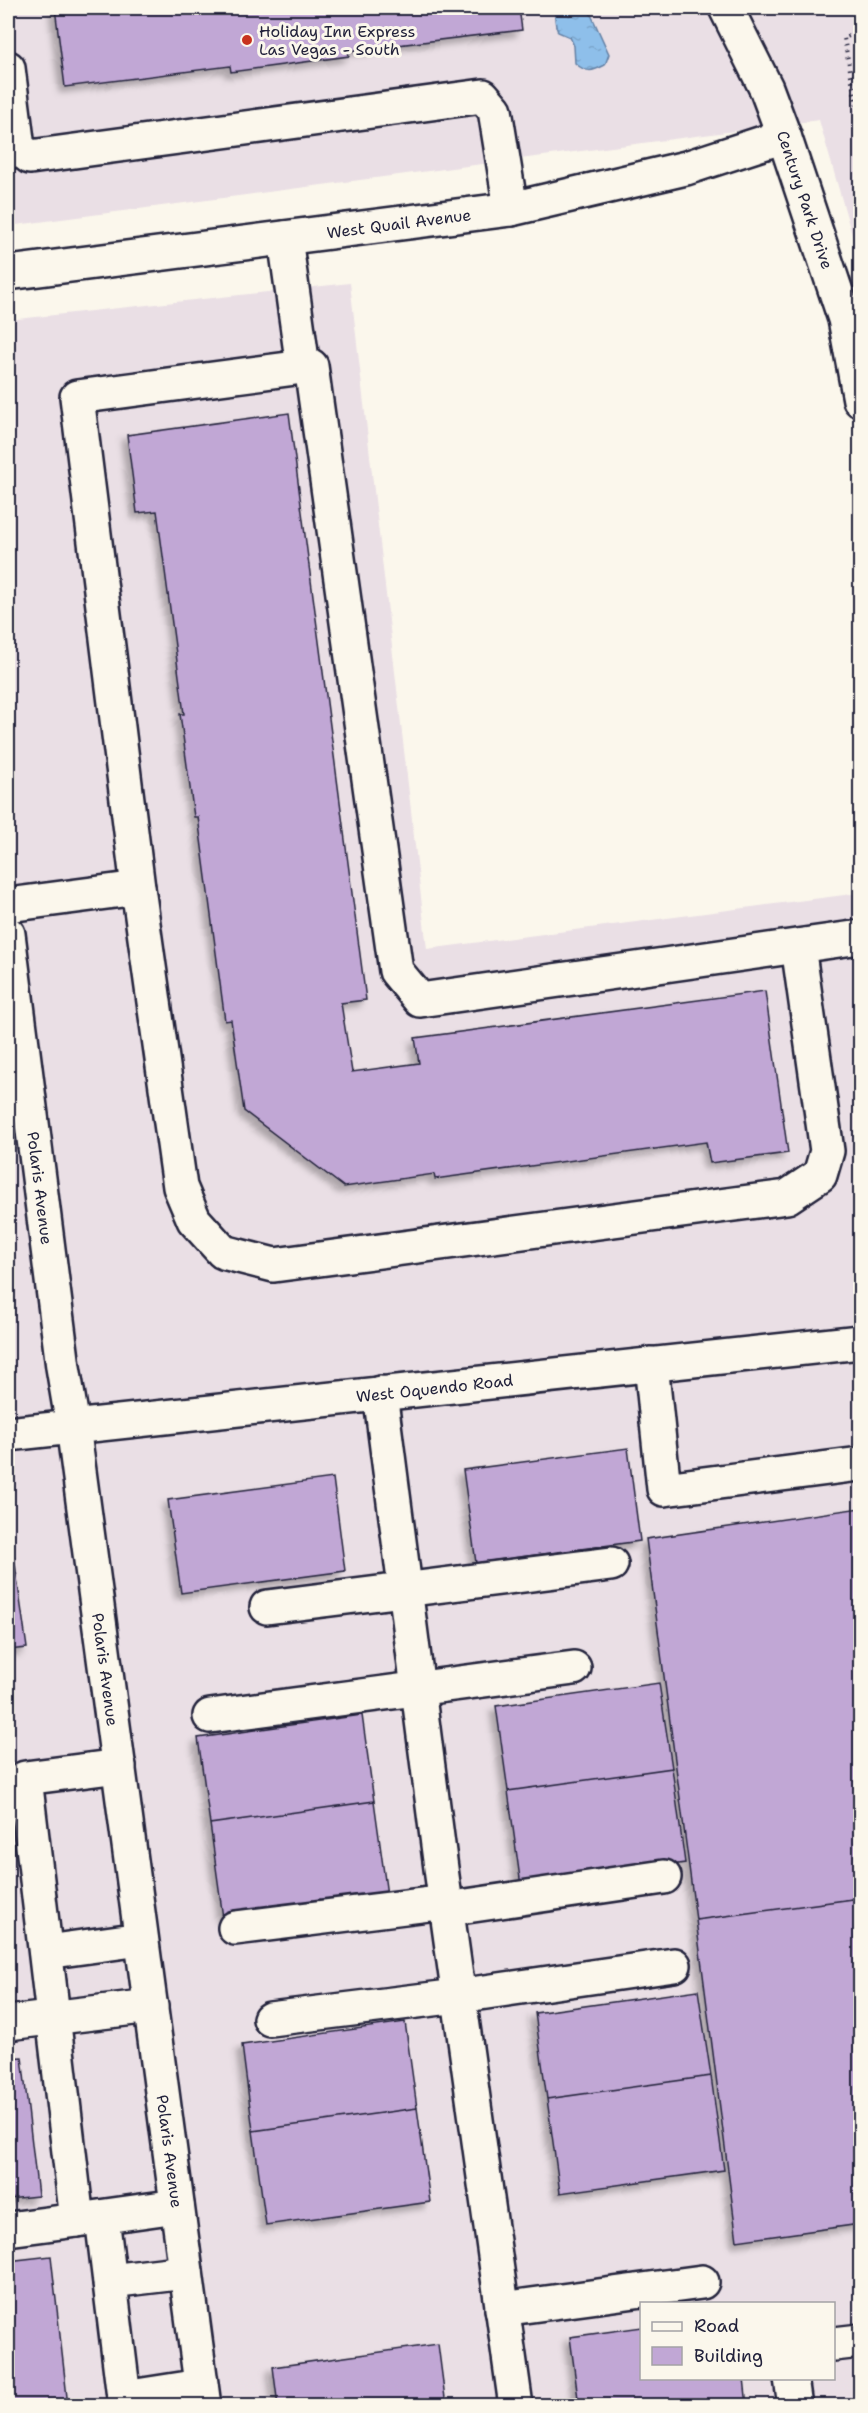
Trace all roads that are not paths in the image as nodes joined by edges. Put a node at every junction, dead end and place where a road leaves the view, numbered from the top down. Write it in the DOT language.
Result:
graph roads {
  1 [pos="726,8"];
  2 [pos="8,68"];
  3 [pos="784,135"];
  4 [pos="511,209"];
  5 [pos="285,238"];
  6 [pos="8,273"];
  7 [pos="303,367"];
  8 [pos="861,400"];
  9 [pos="138,888"];
  10 [pos="8,905"];
  11 [pos="8,934"];
  12 [pos="861,937"];
  13 [pos="798,946"];
  14 [pos="15,1054"];
  15 [pos="861,1342"];
  16 [pos="651,1364"];
  17 [pos="380,1394"];
  18 [pos="74,1426"];
  19 [pos="8,1434"];
  20 [pos="861,1464"];
  21 [pos="611,1564"];
  22 [pos="405,1590"];
  23 [pos="267,1607"];
  24 [pos="574,1668"];
  25 [pos="418,1687"];
  26 [pos="210,1716"];
  27 [pos="119,1766"];
  28 [pos="664,1877"];
  29 [pos="446,1906"];
  30 [pos="236,1928"];
  31 [pos="141,1938"];
  32 [pos="46,1952"];
  33 [pos="674,1965"];
  34 [pos="458,1996"];
  35 [pos="151,2006"];
  36 [pos="53,2018"];
  37 [pos="270,2019"];
  38 [pos="8,2023"];
  39 [pos="177,2206"];
  40 [pos="89,2218"];
  41 [pos="8,2229"];
  42 [pos="186,2272"];
  43 [pos="110,2281"];
  44 [pos="702,2283"];
  45 [pos="502,2309"];
  46 [pos="861,2341"];
  47 [pos="835,2344"];
  48 [pos="791,2380"];
  49 [pos="202,2396"];
  50 [pos="124,2402"];
  51 [pos="516,2406"];
  52 [pos="795,2406"];
  1 -- 3 [label="street, Century Park Drive"];
  2 -- 4 [label="street"];
  3 -- 4 [label="street, West Quail Avenue"];
  3 -- 8 [label="street, Century Park Drive"];
  4 -- 5 [label="street, West Quail Avenue"];
  5 -- 6 [label="street, West Quail Avenue"];
  5 -- 7 [label="street"];
  7 -- 9 [label="street"];
  7 -- 13 [label="street"];
  9 -- 10 [label="street"];
  9 -- 13 [label="street"];
  11 -- 14 [label="street, Polaris Avenue"];
  12 -- 13 [label="street"];
  14 -- 18 [label="street, Polaris Avenue"];
  15 -- 16 [label="street, West Oquendo Road"];
  16 -- 17 [label="street, West Oquendo Road"];
  16 -- 20 [label="street"];
  17 -- 18 [label="street, West Oquendo Road"];
  17 -- 22 [label="street"];
  18 -- 19 [label="street, West Oquendo Road"];
  18 -- 27 [label="street, Polaris Avenue"];
  21 -- 22 [label="street"];
  22 -- 23 [label="street"];
  22 -- 25 [label="street"];
  24 -- 25 [label="street"];
  25 -- 26 [label="street"];
  25 -- 29 [label="street"];
  27 -- 31 [label="street, Polaris Avenue"];
  27 -- 32 [label="street"];
  28 -- 29 [label="street"];
  29 -- 30 [label="street"];
  29 -- 34 [label="street"];
  31 -- 32 [label="street"];
  31 -- 35 [label="street, Polaris Avenue"];
  32 -- 36 [label="street"];
  33 -- 34 [label="street"];
  34 -- 37 [label="street"];
  34 -- 45 [label="street"];
  35 -- 36 [label="street"];
  35 -- 39 [label="street, Polaris Avenue"];
  36 -- 38 [label="street"];
  36 -- 40 [label="street"];
  39 -- 40 [label="street"];
  39 -- 42 [label="street, Polaris Avenue"];
  40 -- 41 [label="street"];
  40 -- 43 [label="street"];
  42 -- 43 [label="street"];
  42 -- 49 [label="street, Polaris Avenue"];
  43 -- 50 [label="street"];
  44 -- 45 [label="street"];
  45 -- 51 [label="street"];
  46 -- 47 [label="street"];
  48 -- 52 [label="street"];
  49 -- 50 [label="street"];
}
